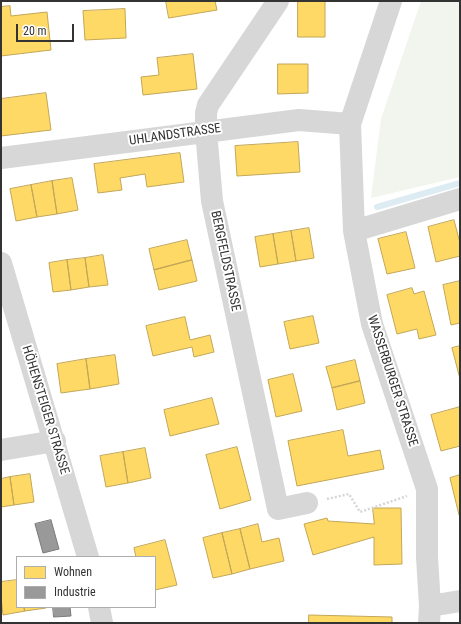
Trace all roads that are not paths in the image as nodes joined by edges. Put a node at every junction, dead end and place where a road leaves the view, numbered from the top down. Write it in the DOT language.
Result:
graph roads {
  1 [pos="278,1"];
  2 [pos="391,1"];
  3 [pos="350,124"];
  4 [pos="206,130"];
  5 [pos="1,158"];
  6 [pos="460,200"];
  7 [pos="354,231"];
  8 [pos="1,263"];
  9 [pos="55,441"];
  10 [pos="1,450"];
  11 [pos="307,503"];
  12 [pos="88,556"];
  13 [pos="460,601"];
  14 [pos="99,608"];
  15 [pos="430,614"];
  16 [pos="102,623"];
  1 -- 4 [label="street, BERGFELDSTRASSE"];
  2 -- 3 [label="street, WASSERBURGER STRASSE"];
  3 -- 4 [label="street, UHLANDSTRASSE"];
  3 -- 7 [label="street, WASSERBURGER STRASSE"];
  4 -- 5 [label="street, UHLANDSTRASSE"];
  4 -- 11 [label="street, BERGFELDSTRASSE"];
  6 -- 7 [label="street"];
  7 -- 15 [label="street, WASSERBURGER STRASSE"];
  8 -- 9 [label="street, HÖHENSTEIGER STRASSE"];
  9 -- 10 [label="street"];
  9 -- 12 [label="street, HÖHENSTEIGER STRASSE"];
  13 -- 15 [label="street"];
  14 -- 16 [label="street"];
}
